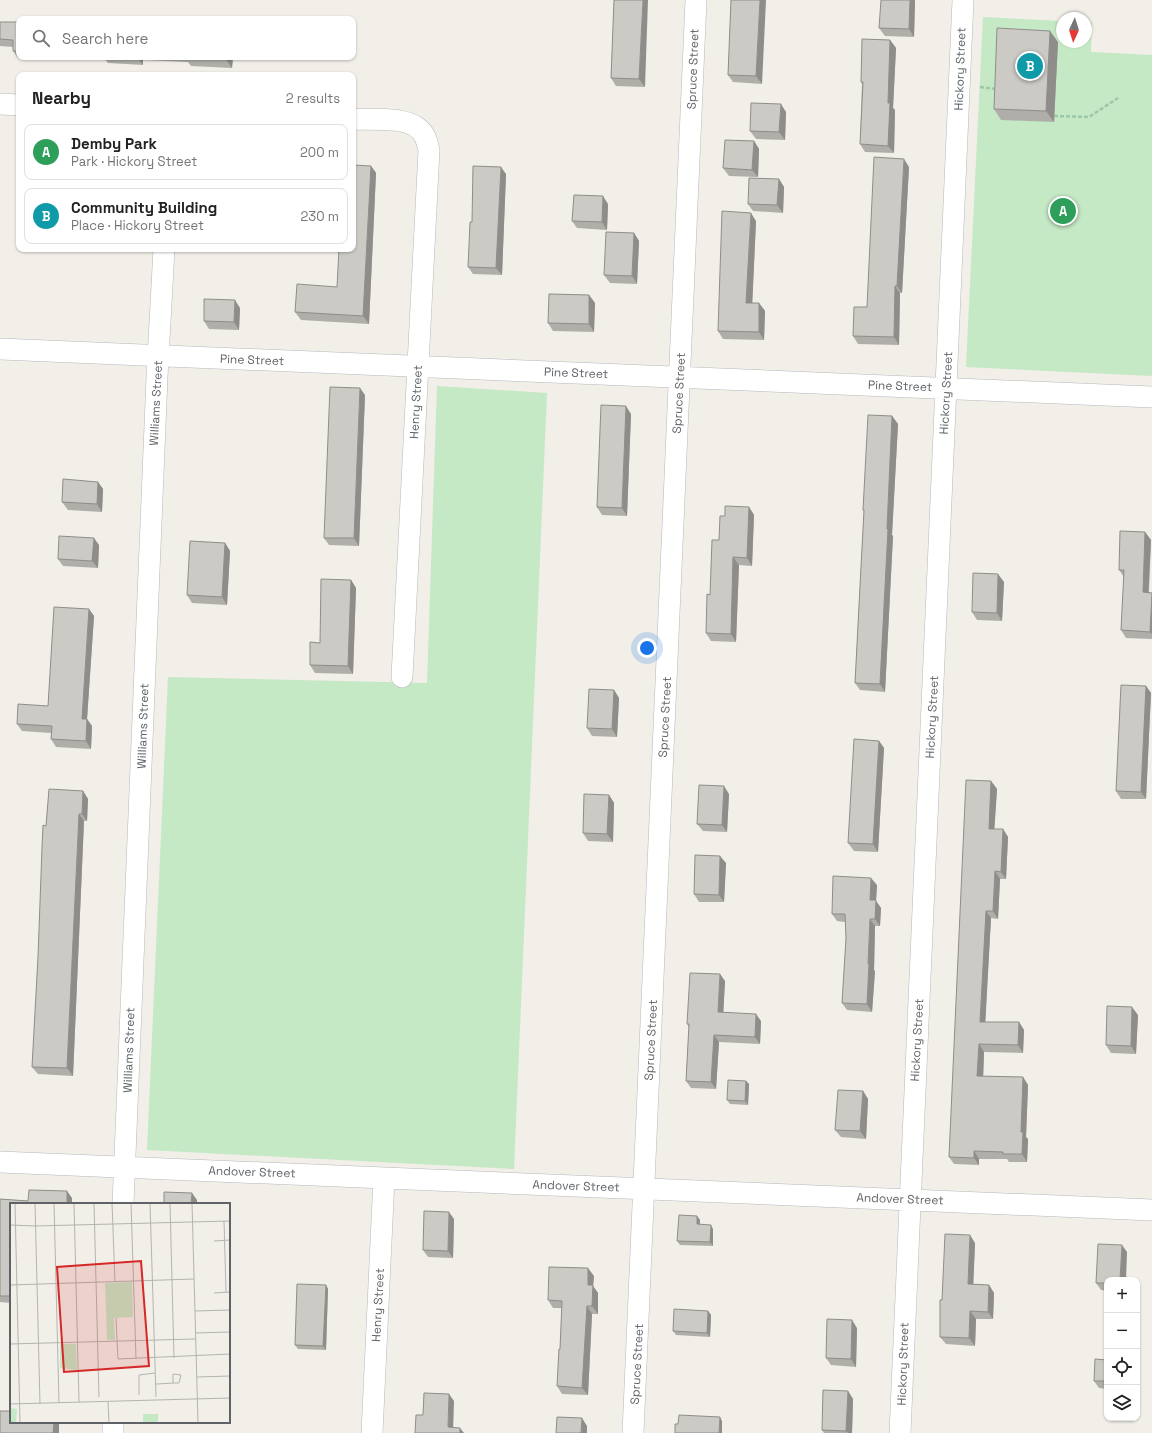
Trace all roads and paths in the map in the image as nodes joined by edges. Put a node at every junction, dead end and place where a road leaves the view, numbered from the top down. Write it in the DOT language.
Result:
graph roads {
  1 [pos="696,0"];
  2 [pos="963,0"];
  3 [pos="1118,98"];
  4 [pos="0,104"];
  5 [pos="16,105"];
  6 [pos="1054,116"];
  7 [pos="356,119"];
  8 [pos="164,252"];
  9 [pos="0,349"];
  10 [pos="158,356"];
  11 [pos="418,367"];
  12 [pos="680,377"];
  13 [pos="946,388"];
  14 [pos="1152,397"];
  15 [pos="402,677"];
  16 [pos="0,1162"];
  17 [pos="125,1167"];
  18 [pos="384,1178"];
  19 [pos="644,1188"];
  20 [pos="910,1199"];
  21 [pos="123,1203"];
  22 [pos="1152,1210"];
  23 [pos="114,1423"];
  24 [pos="113,1433"];
  25 [pos="372,1433"];
  26 [pos="634,1433"];
  27 [pos="900,1433"];
  1 -- 12 [label="street, Spruce Street"];
  2 -- 13 [label="street, Hickory Street"];
  3 -- 6 [label="path"];
  4 -- 5 [label="street"];
  7 -- 11 [label="street, Henry Street"];
  8 -- 10 [label="street, Williams Street"];
  9 -- 10 [label="street, Pine Street"];
  10 -- 11 [label="street, Pine Street"];
  10 -- 17 [label="street, Williams Street"];
  11 -- 12 [label="street, Pine Street"];
  11 -- 15 [label="street, Henry Street"];
  12 -- 13 [label="street, Pine Street"];
  12 -- 19 [label="street, Spruce Street"];
  13 -- 14 [label="street, Pine Street"];
  13 -- 20 [label="street, Hickory Street"];
  16 -- 17 [label="street, Andover Street"];
  17 -- 18 [label="street, Andover Street"];
  17 -- 21 [label="street, Williams Street"];
  18 -- 19 [label="street, Andover Street"];
  18 -- 25 [label="street, Henry Street"];
  19 -- 20 [label="street, Andover Street"];
  19 -- 26 [label="street, Spruce Street"];
  20 -- 22 [label="street, Andover Street"];
  20 -- 27 [label="street, Hickory Street"];
  23 -- 24 [label="street"];
}
